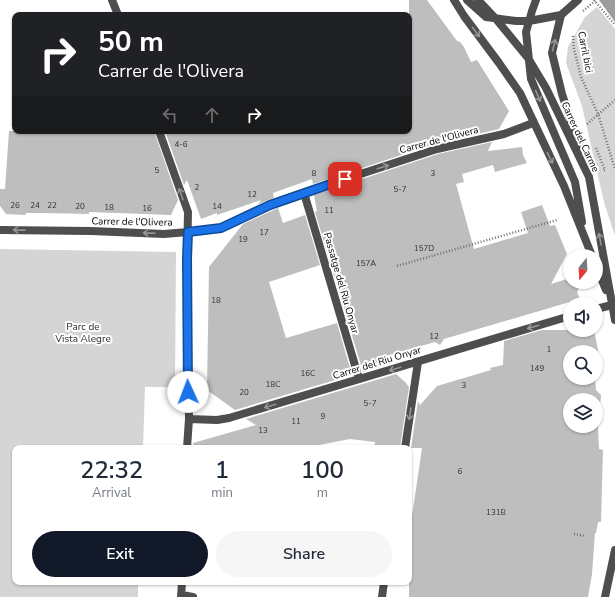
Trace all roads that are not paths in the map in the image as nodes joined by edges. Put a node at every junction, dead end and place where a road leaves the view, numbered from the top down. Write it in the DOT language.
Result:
graph roads {
  1 [pos="112,0"];
  2 [pos="454,0"];
  3 [pos="467,0"];
  4 [pos="478,0"];
  5 [pos="536,0"];
  6 [pos="578,0"];
  7 [pos="117,12"];
  8 [pos="562,15"];
  9 [pos="496,19"];
  10 [pos="529,21"];
  11 [pos="528,58"];
  12 [pos="533,123"];
  13 [pos="160,134"];
  14 [pos="589,177"];
  15 [pos="304,193"];
  16 [pos="0,230"];
  17 [pos="188,232"];
  18 [pos="585,239"];
  19 [pos="589,249"];
  20 [pos="603,283"];
  21 [pos="612,305"];
  22 [pos="603,307"];
  23 [pos="563,318"];
  24 [pos="615,320"];
  25 [pos="418,362"];
  26 [pos="359,379"];
  27 [pos="189,419"];
  28 [pos="187,445"];
  29 [pos="405,445"];
  30 [pos="615,550"];
  31 [pos="182,585"];
  32 [pos="384,585"];
  33 [pos="181,596"];
  34 [pos="193,597"];
  35 [pos="382,597"];
  36 [pos="605,597"];
  1 -- 7 [label="street"];
  2 -- 12 [label="street, one-way"];
  3 -- 9 [label="street"];
  4 -- 9 [label="street, Carrer del Carme"];
  5 -- 10 [label="street"];
  6 -- 8 [label="street"];
  8 -- 10 [label="street"];
  14 -- 8 [label="street, one-way"];
  9 -- 10 [label="street"];
  9 -- 11 [label="street, Carrer del Carme"];
  10 -- 11 [label="street"];
  11 -- 14 [label="street, Carrer del Carme"];
  11 -- 18 [label="street, one-way"];
  15 -- 12 [label="street, Carrer de l'Olivera, one-way"];
  12 -- 18 [label="street, one-way"];
  17 -- 13 [label="street, one-way"];
  21 -- 14 [label="street, Carrer del Carme, one-way"];
  15 -- 17 [label="street, Carrer de l'Olivera"];
  15 -- 26 [label="street, Passatge del Riu Onyar"];
  17 -- 16 [label="street, Carrer de l'Olivera, one-way"];
  17 -- 27 [label="street"];
  18 -- 19 [label="street"];
  20 -- 21 [label="street, Carrer del Carme"];
  21 -- 22 [label="street"];
  21 -- 24 [label="street, Carrer del Carme"];
  23 -- 25 [label="street, Carrer del Riu Onyar, one-way"];
  25 -- 26 [label="street, Carrer del Riu Onyar, one-way"];
  25 -- 29 [label="street, one-way"];
  26 -- 27 [label="street, Carrer del Riu Onyar, one-way"];
  27 -- 28 [label="street"];
  30 -- 36 [label="street"];
  31 -- 33 [label="street"];
  32 -- 35 [label="street"];
  33 -- 34 [label="street"];
}
